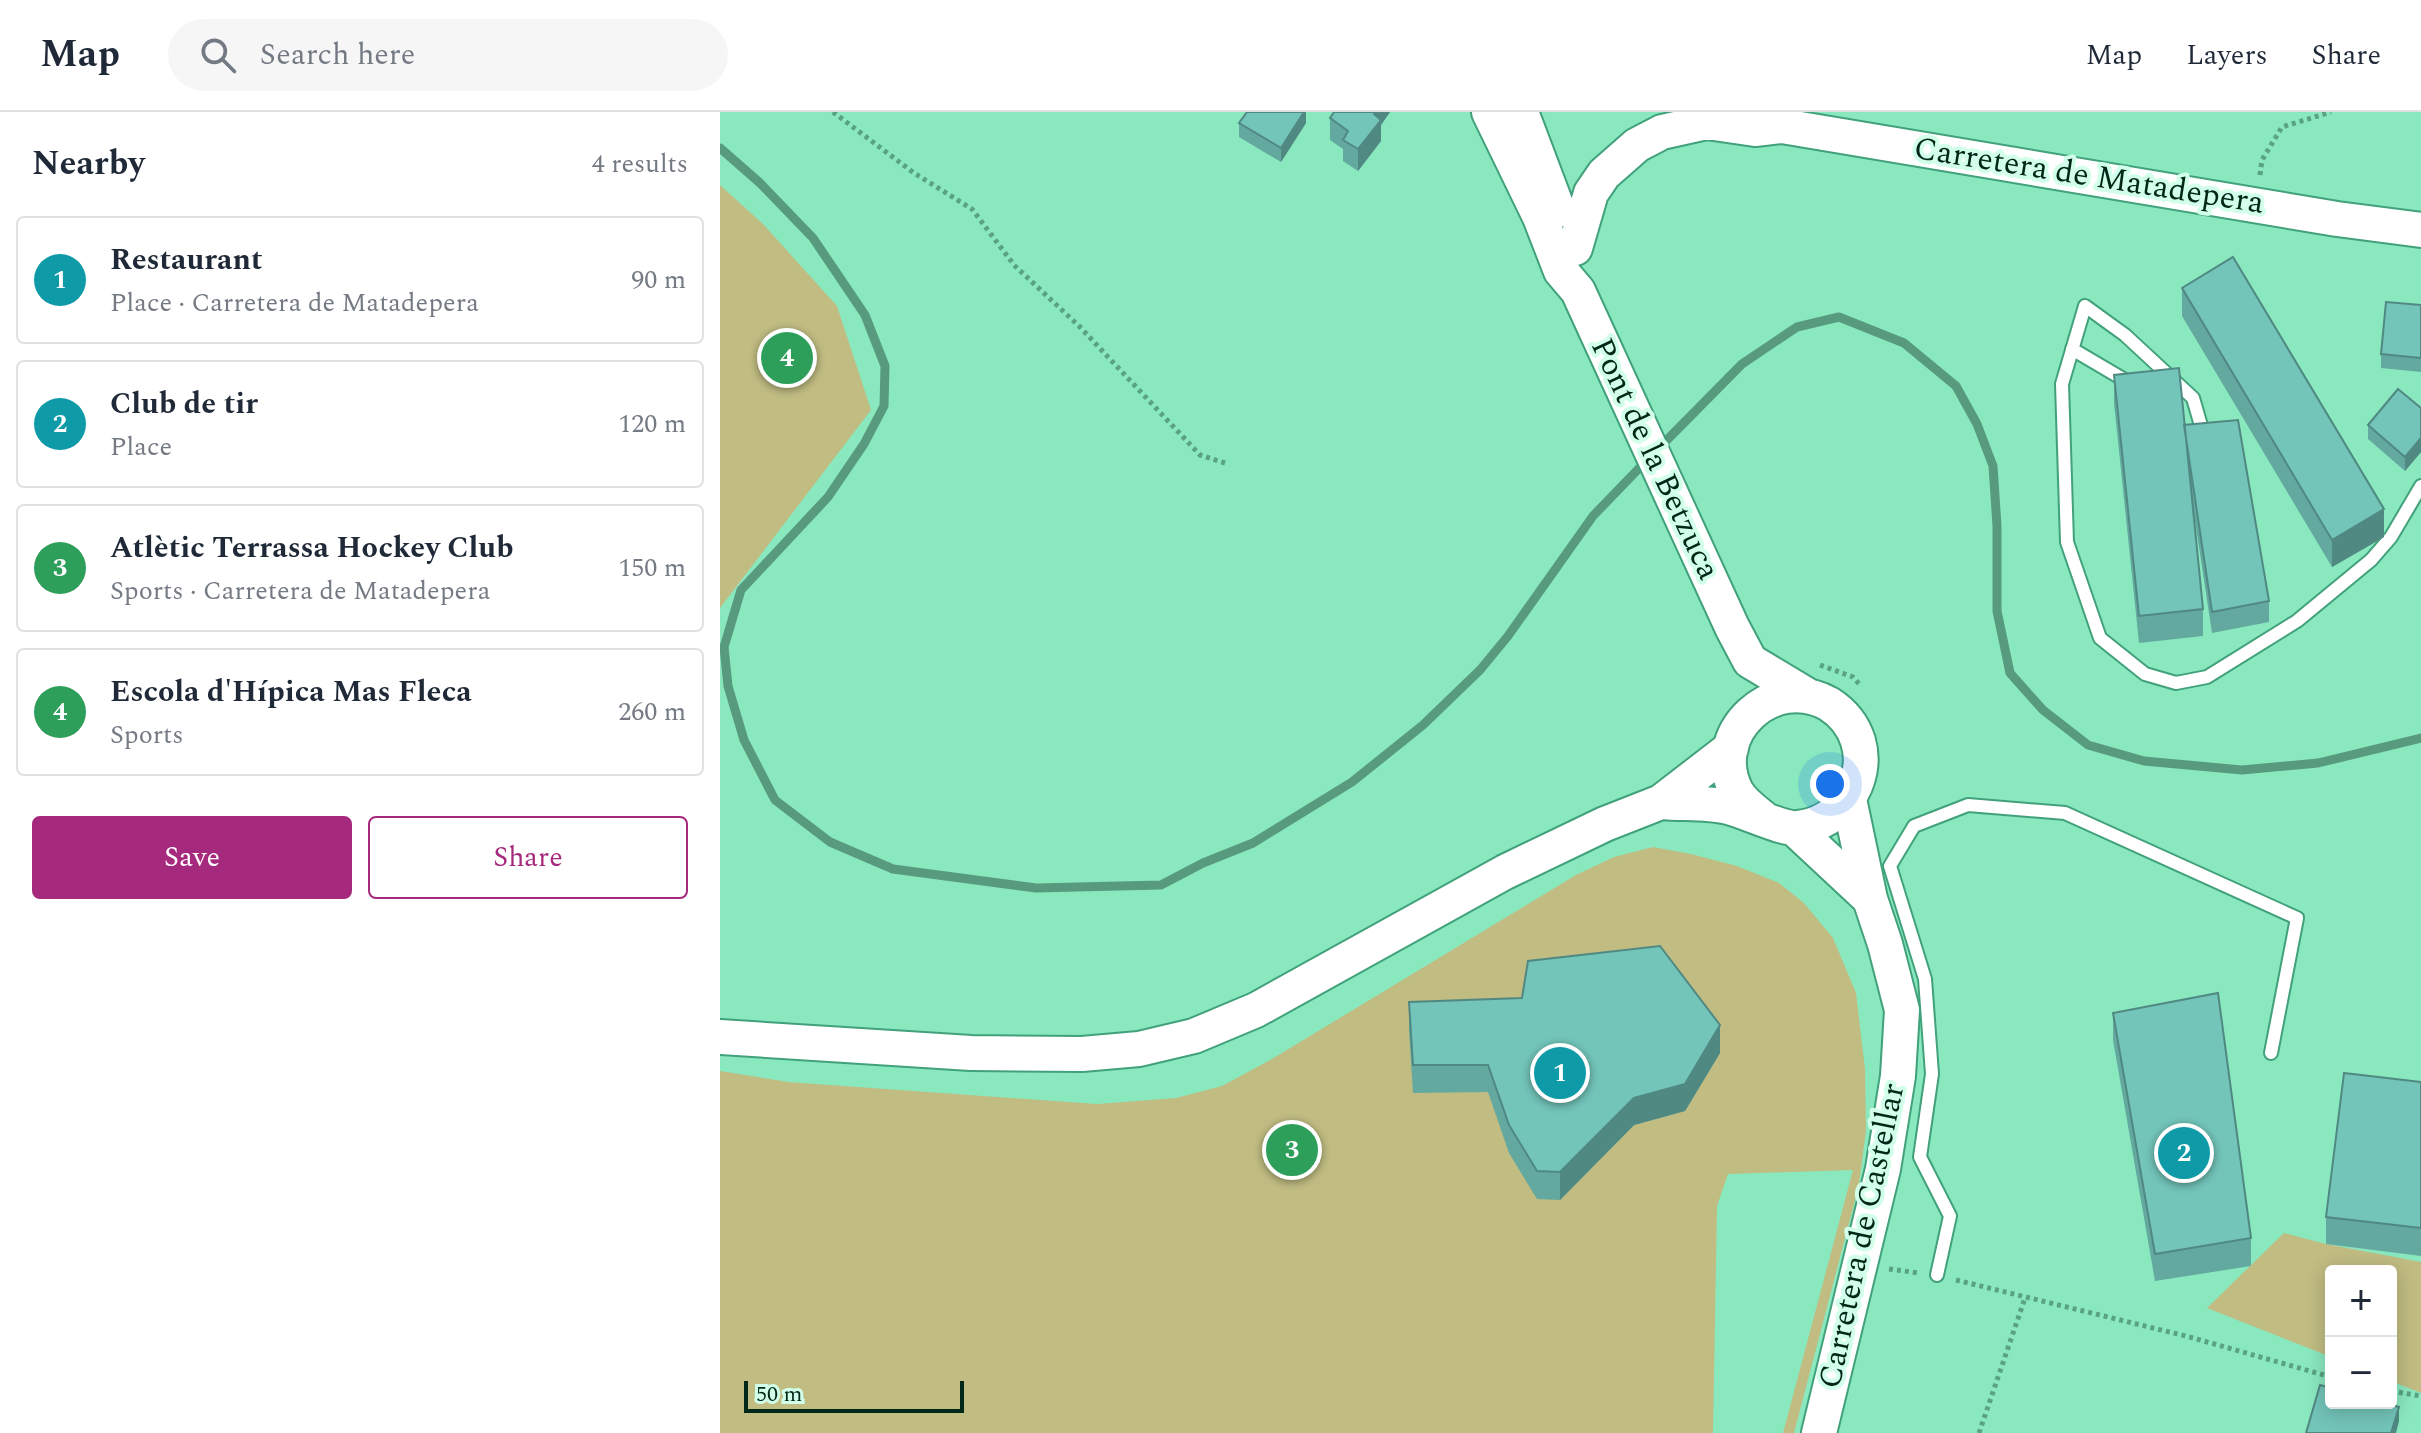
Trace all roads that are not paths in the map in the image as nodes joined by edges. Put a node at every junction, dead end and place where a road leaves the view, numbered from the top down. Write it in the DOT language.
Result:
graph roads {
  1 [pos="1489,112"];
  2 [pos="1504,112"];
  3 [pos="1521,112"];
  4 [pos="1772,119"];
  5 [pos="1523,183"];
  6 [pos="2421,230"];
  7 [pos="1575,248"];
  8 [pos="1578,291"];
  9 [pos="2072,349"];
  10 [pos="2129,382"];
  11 [pos="2202,429"];
  12 [pos="2421,486"];
  13 [pos="1750,661"];
  14 [pos="1810,697"];
  15 [pos="1747,717"];
  16 [pos="1731,748"];
  17 [pos="1849,799"];
  18 [pos="1661,802"];
  19 [pos="1762,817"];
  20 [pos="1795,829"];
  21 [pos="1870,899"];
  22 [pos="720,1037"];
  23 [pos="2271,1053"];
  24 [pos="1937,1275"];
  25 [pos="1819,1433"];
  1 -- 5 [label="street"];
  2 -- 5 [label="street"];
  3 -- 7 [label="street"];
  4 -- 6 [label="street, Carretera de Matadepera"];
  4 -- 7 [label="street, Carretera de Matadepera"];
  5 -- 8 [label="street"];
  7 -- 8 [label="street"];
  8 -- 13 [label="street, Pont de la Betzuca"];
  9 -- 10 [label="lane"];
  9 -- 11 [label="lane"];
  9 -- 12 [label="lane"];
  13 -- 14 [label="street"];
  13 -- 15 [label="street"];
  14 -- 15 [label="street"];
  14 -- 17 [label="street"];
  15 -- 16 [label="street"];
  16 -- 18 [label="street"];
  16 -- 19 [label="street"];
  17 -- 20 [label="street"];
  17 -- 21 [label="street, Carretera de Castellar"];
  18 -- 19 [label="street"];
  18 -- 22 [label="street"];
  19 -- 20 [label="street"];
  20 -- 21 [label="street, Carretera de Castellar"];
  21 -- 25 [label="street, Carretera de Castellar"];
  23 -- 24 [label="lane"];
}
